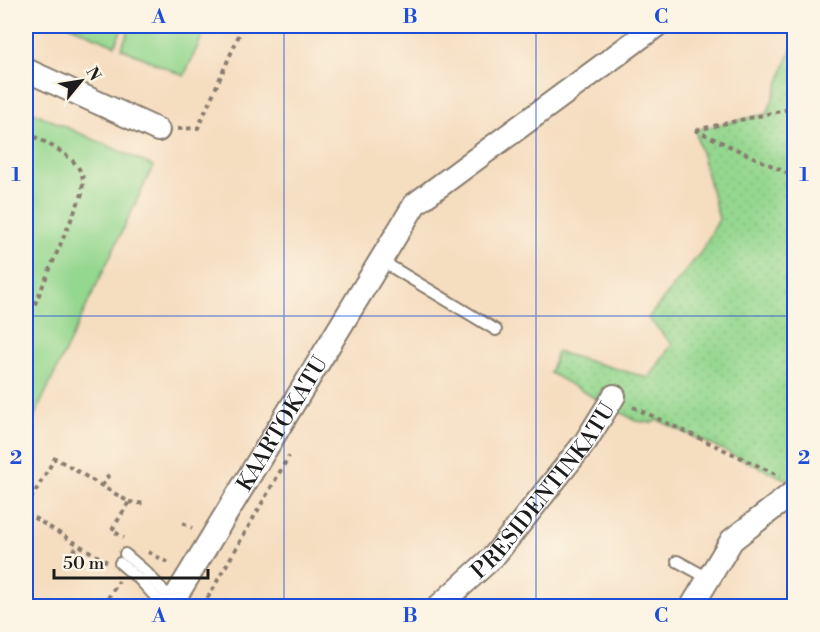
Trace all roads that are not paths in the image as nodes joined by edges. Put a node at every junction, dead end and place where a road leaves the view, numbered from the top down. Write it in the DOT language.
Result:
graph roads {
  1 [pos="656,26"];
  2 [pos="26,70"];
  3 [pos="158,130"];
  4 [pos="380,260"];
  5 [pos="496,330"];
  6 [pos="624,401"];
  7 [pos="790,485"];
  8 [pos="119,557"];
  9 [pos="677,561"];
  10 [pos="708,578"];
  11 [pos="169,605"];
  12 [pos="439,606"];
  13 [pos="692,606"];
  1 -- 4 [label="street, KAARTOKATU"];
  2 -- 3 [label="street"];
  4 -- 5 [label="lane"];
  4 -- 11 [label="street, KAARTOKATU"];
  6 -- 12 [label="street, PRESIDENTINKATU"];
  7 -- 10 [label="street"];
  8 -- 11 [label="lane"];
  9 -- 10 [label="lane"];
  10 -- 13 [label="street"];
}
